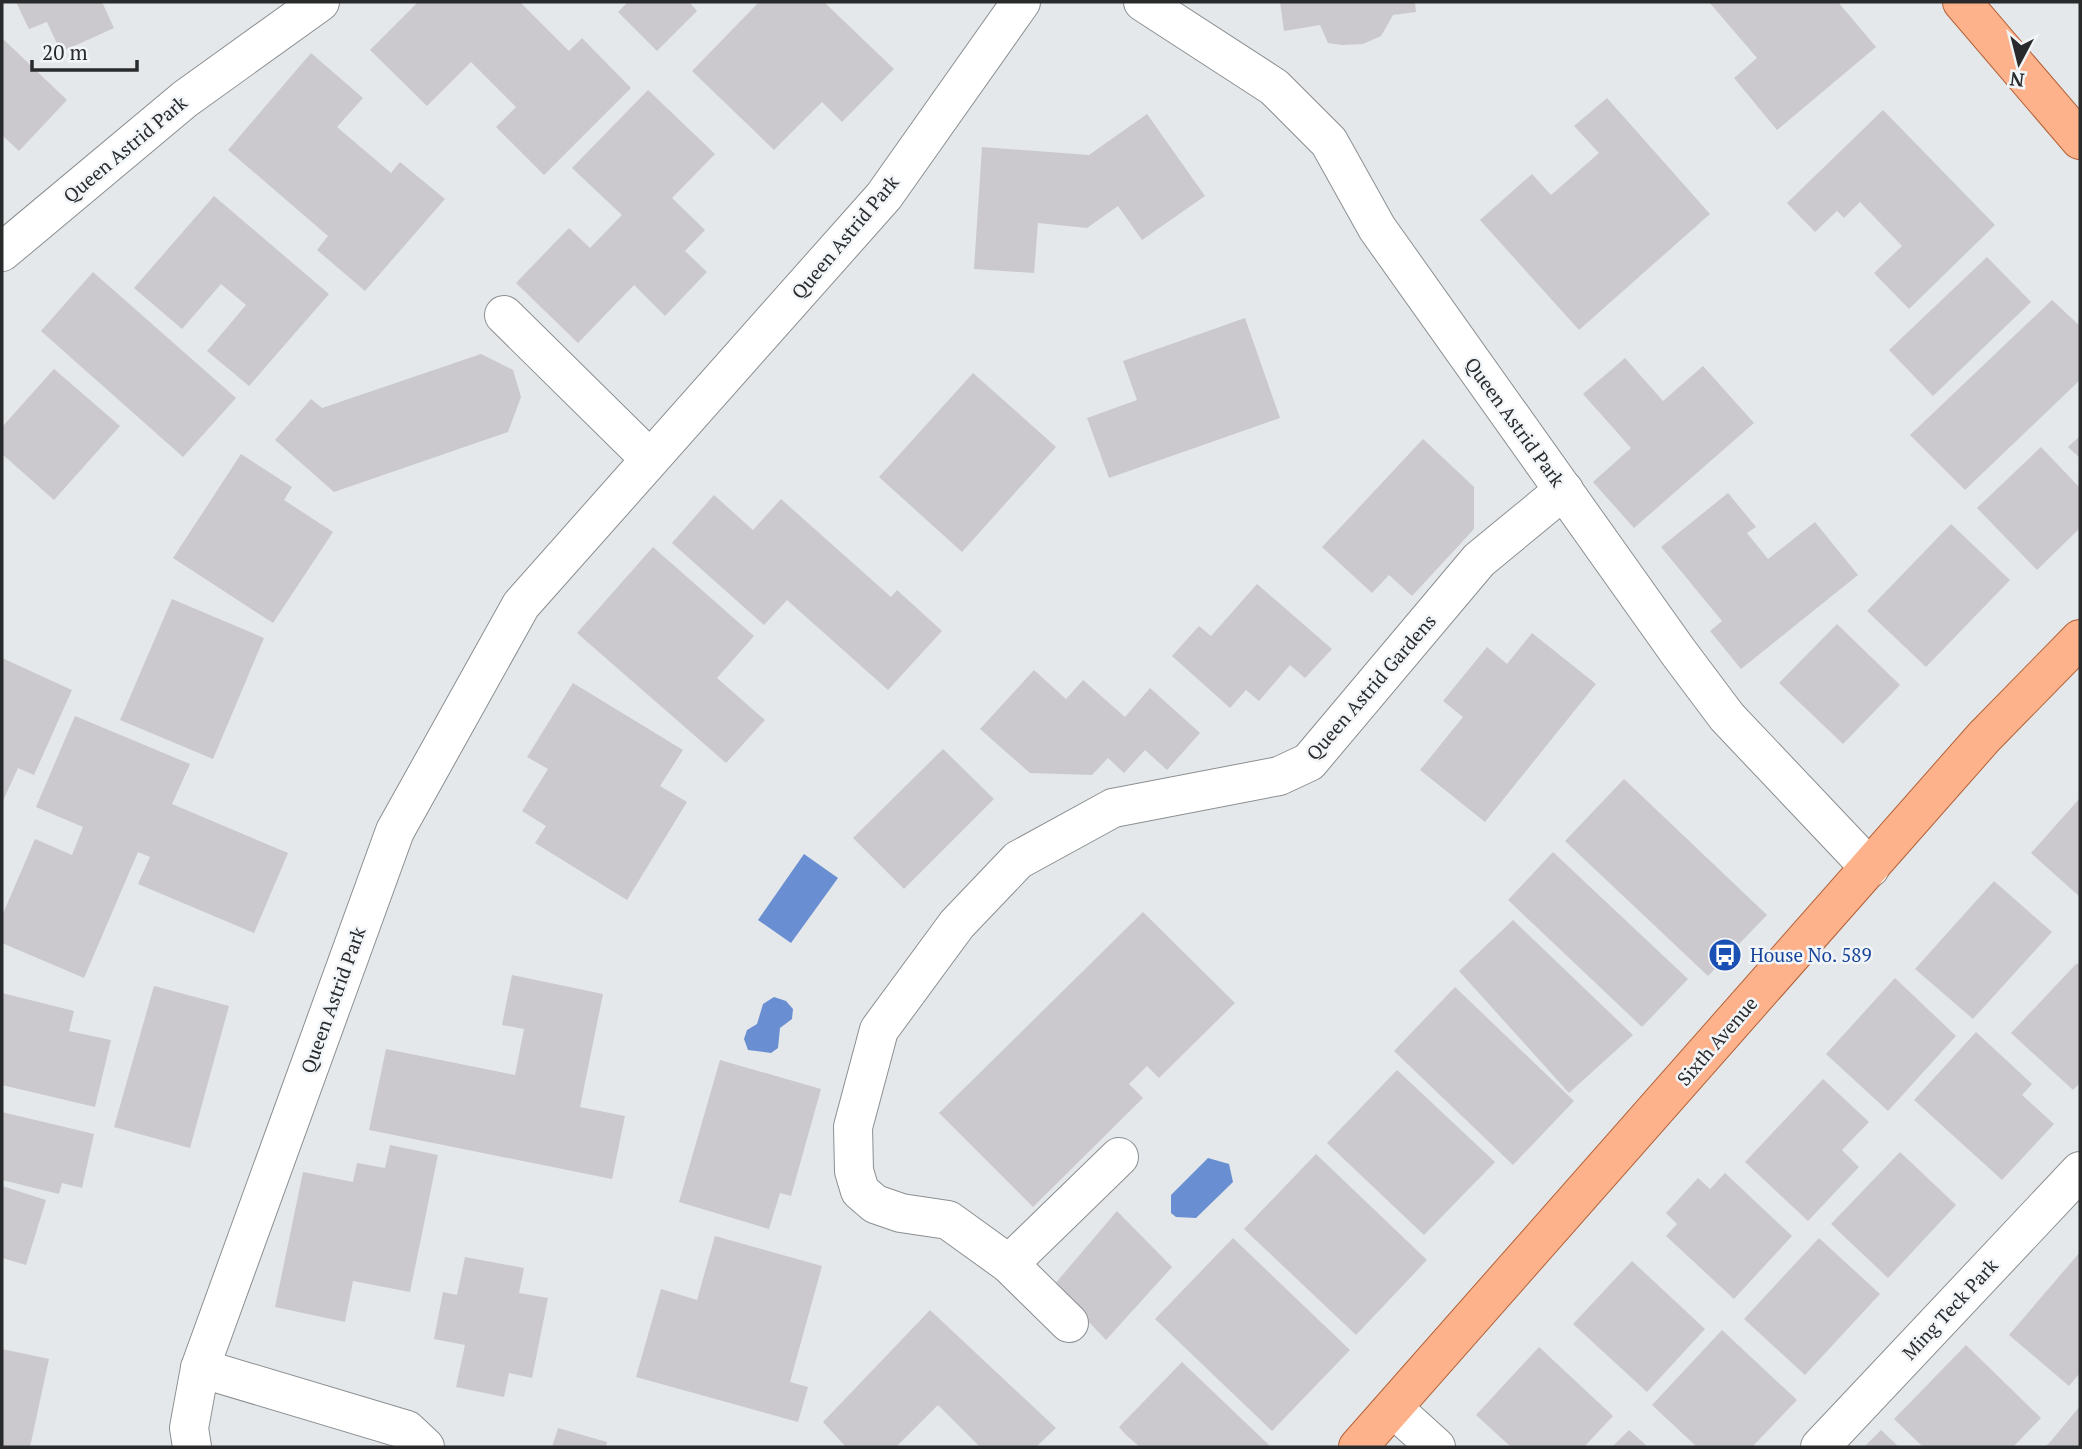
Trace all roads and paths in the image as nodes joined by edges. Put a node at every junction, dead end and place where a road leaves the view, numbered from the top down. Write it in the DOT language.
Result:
graph roads {
  1 [pos="320,2"];
  2 [pos="1021,2"];
  3 [pos="1143,2"];
  4 [pos="1962,2"];
  5 [pos="2080,140"];
  6 [pos="2,252"];
  7 [pos="504,315"];
  8 [pos="650,459"];
  9 [pos="1564,489"];
  10 [pos="2080,639"];
  11 [pos="1870,868"];
  12 [pos="1119,1157"];
  13 [pos="2080,1171"];
  14 [pos="1009,1264"];
  15 [pos="1069,1323"];
  16 [pos="200,1368"];
  17 [pos="1393,1408"];
  18 [pos="192,1447"];
  19 [pos="425,1447"];
  20 [pos="1358,1447"];
  21 [pos="1436,1447"];
  22 [pos="1820,1447"];
  1 -- 6 [label="street, Queen Astrid Park"];
  2 -- 8 [label="street, Queen Astrid Park"];
  3 -- 9 [label="street, Queen Astrid Park"];
  4 -- 5 [label="main road"];
  7 -- 8 [label="street"];
  8 -- 16 [label="street, Queen Astrid Park"];
  9 -- 11 [label="street, Queen Astrid Park"];
  9 -- 14 [label="street, Queen Astrid Gardens"];
  10 -- 11 [label="main road, Sixth Avenue"];
  11 -- 17 [label="main road, Sixth Avenue"];
  12 -- 14 [label="street"];
  13 -- 22 [label="street, Ming Teck Park"];
  14 -- 15 [label="street"];
  16 -- 18 [label="street, Queen Astrid Park"];
  16 -- 19 [label="street"];
  17 -- 20 [label="main road, Sixth Avenue"];
  17 -- 21 [label="street"];
}
